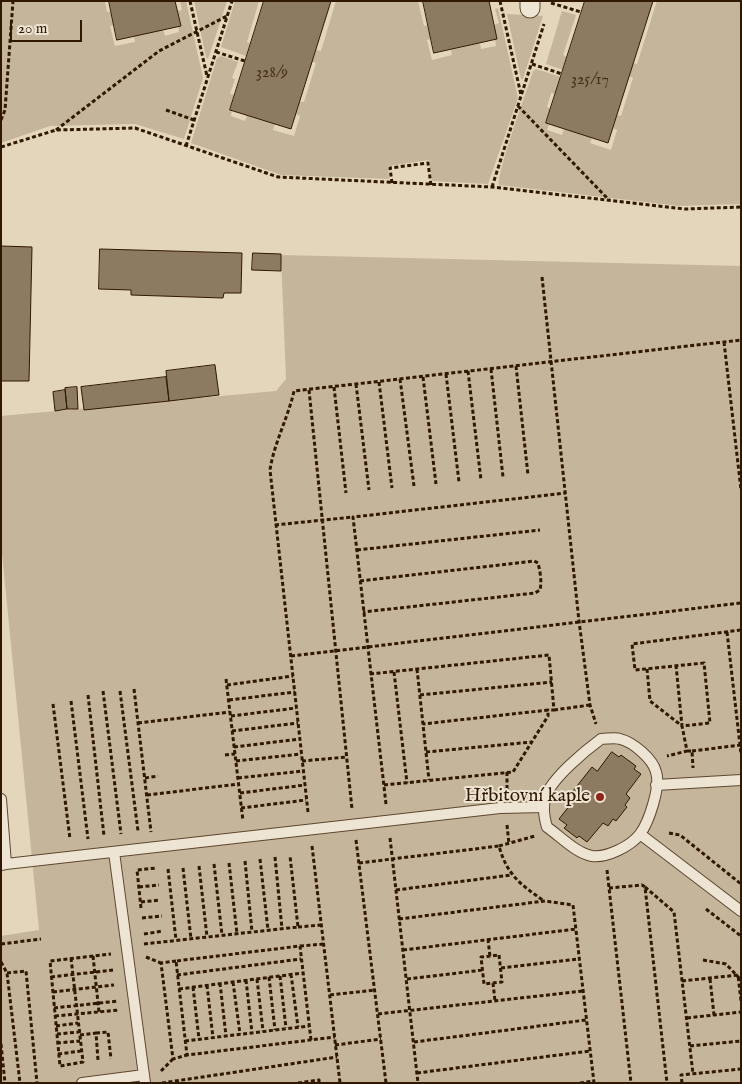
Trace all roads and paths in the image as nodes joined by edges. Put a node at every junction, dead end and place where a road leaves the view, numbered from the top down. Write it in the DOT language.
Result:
graph roads {
  1 [pos="13,1"];
  2 [pos="190,1"];
  3 [pos="232,1"];
  4 [pos="500,1"];
  5 [pos="551,2"];
  6 [pos="550,8"];
  7 [pos="581,12"];
  8 [pos="227,16"];
  9 [pos="545,21"];
  10 [pos="196,30"];
  11 [pos="216,52"];
  12 [pos="245,62"];
  13 [pos="531,64"];
  14 [pos="562,74"];
  15 [pos="208,78"];
  16 [pos="521,96"];
  17 [pos="518,106"];
  18 [pos="166,110"];
  19 [pos="1,120"];
  20 [pos="194,120"];
  21 [pos="56,130"];
  22 [pos="186,146"];
  23 [pos="1,147"];
  24 [pos="392,183"];
  25 [pos="431,185"];
  26 [pos="492,188"];
  27 [pos="610,200"];
  28 [pos="741,207"];
  29 [pos="542,277"];
  30 [pos="741,340"];
  31 [pos="724,342"];
  32 [pos="551,362"];
  33 [pos="516,366"];
  34 [pos="491,369"];
  35 [pos="468,371"];
  36 [pos="446,374"];
  37 [pos="423,377"];
  38 [pos="400,380"];
  39 [pos="379,382"];
  40 [pos="356,384"];
  41 [pos="334,387"];
  42 [pos="309,390"];
  43 [pos="528,475"];
  44 [pos="503,478"];
  45 [pos="481,480"];
  46 [pos="460,482"];
  47 [pos="436,484"];
  48 [pos="414,486"];
  49 [pos="392,488"];
  50 [pos="369,490"];
  51 [pos="741,490"];
  52 [pos="346,493"];
  53 [pos="566,493"];
  54 [pos="353,517"];
  55 [pos="323,520"];
  56 [pos="275,525"];
  57 [pos="540,530"];
  58 [pos="357,550"];
  59 [pos="360,581"];
  60 [pos="741,603"];
  61 [pos="363,612"];
  62 [pos="579,621"];
  63 [pos="741,630"];
  64 [pos="727,632"];
  65 [pos="367,648"];
  66 [pos="336,651"];
  67 [pos="291,656"];
  68 [pos="676,665"];
  69 [pos="417,669"];
  70 [pos="647,669"];
  71 [pos="394,672"];
  72 [pos="370,674"];
  73 [pos="293,676"];
  74 [pos="226,679"];
  75 [pos="552,682"];
  76 [pos="227,685"];
  77 [pos="134,689"];
  78 [pos="120,690"];
  79 [pos="104,691"];
  80 [pos="295,692"];
  81 [pos="88,695"];
  82 [pos="420,695"];
  83 [pos="229,700"];
  84 [pos="71,701"];
  85 [pos="54,704"];
  86 [pos="590,705"];
  87 [pos="296,708"];
  88 [pos="548,710"];
  89 [pos="554,710"];
  90 [pos="231,714"];
  91 [pos="138,723"];
  92 [pos="298,723"];
  93 [pos="423,724"];
  94 [pos="682,726"];
  95 [pos="232,731"];
  96 [pos="300,739"];
  97 [pos="601,739"];
  98 [pos="532,742"];
  99 [pos="740,745"];
  100 [pos="234,747"];
  101 [pos="692,750"];
  102 [pos="426,752"];
  103 [pos="235,754"];
  104 [pos="301,754"];
  105 [pos="741,754"];
  106 [pos="225,755"];
  107 [pos="347,757"];
  108 [pos="236,762"];
  109 [pos="302,762"];
  110 [pos="654,768"];
  111 [pos="303,771"];
  112 [pos="507,772"];
  113 [pos="158,776"];
  114 [pos="145,778"];
  115 [pos="238,778"];
  116 [pos="429,780"];
  117 [pos="741,780"];
  118 [pos="407,782"];
  119 [pos="238,784"];
  120 [pos="656,784"];
  121 [pos="305,785"];
  122 [pos="384,785"];
  123 [pos="240,793"];
  124 [pos="147,795"];
  125 [pos="1,799"];
  126 [pos="306,800"];
  127 [pos="507,800"];
  128 [pos="544,807"];
  129 [pos="242,808"];
  130 [pos="386,808"];
  131 [pos="353,818"];
  132 [pos="647,819"];
  133 [pos="506,821"];
  134 [pos="547,828"];
  135 [pos="309,829"];
  136 [pos="640,834"];
  137 [pos="390,835"];
  138 [pos="245,836"];
  139 [pos="356,838"];
  140 [pos="509,844"];
  141 [pos="499,846"];
  142 [pos="153,848"];
  143 [pos="141,849"];
  144 [pos="114,852"];
  145 [pos="90,855"];
  146 [pos="606,855"];
  147 [pos="290,856"];
  148 [pos="72,857"];
  149 [pos="275,858"];
  150 [pos="260,859"];
  151 [pos="392,859"];
  152 [pos="245,861"];
  153 [pos="229,863"];
  154 [pos="359,863"];
  155 [pos="214,864"];
  156 [pos="4,865"];
  157 [pos="199,866"];
  158 [pos="156,868"];
  159 [pos="183,868"];
  160 [pos="168,869"];
  161 [pos="511,875"];
  162 [pos="741,884"];
  163 [pos="159,885"];
  164 [pos="139,887"];
  165 [pos="645,887"];
  166 [pos="609,888"];
  167 [pos="396,890"];
  168 [pos="160,900"];
  169 [pos="545,901"];
  170 [pos="141,902"];
  171 [pos="741,911"];
  172 [pos="162,916"];
  173 [pos="142,918"];
  174 [pos="399,919"];
  175 [pos="322,925"];
  176 [pos="298,927"];
  177 [pos="282,929"];
  178 [pos="576,929"];
  179 [pos="268,930"];
  180 [pos="163,931"];
  181 [pos="252,932"];
  182 [pos="144,934"];
  183 [pos="237,934"];
  184 [pos="222,935"];
  185 [pos="207,937"];
  186 [pos="41,939"];
  187 [pos="191,939"];
  188 [pos="488,939"];
  189 [pos="176,940"];
  190 [pos="1,944"];
  191 [pos="324,944"];
  192 [pos="300,946"];
  193 [pos="403,950"];
  194 [pos="127,952"];
  195 [pos="93,956"];
  196 [pos="490,957"];
  197 [pos="71,958"];
  198 [pos="301,959"];
  199 [pos="579,959"];
  200 [pos="703,960"];
  201 [pos="176,961"];
  202 [pos="1,962"];
  203 [pos="129,968"];
  204 [pos="500,968"];
  205 [pos="483,970"];
  206 [pos="94,972"];
  207 [pos="303,973"];
  208 [pos="73,974"];
  209 [pos="292,974"];
  210 [pos="7,975"];
  211 [pos="178,975"];
  212 [pos="738,975"];
  213 [pos="51,976"];
  214 [pos="280,976"];
  215 [pos="269,977"];
  216 [pos="1,978"];
  217 [pos="257,978"];
  218 [pos="710,978"];
  219 [pos="406,979"];
  220 [pos="246,980"];
  221 [pos="741,980"];
  222 [pos="682,981"];
  223 [pos="233,982"];
  224 [pos="220,983"];
  225 [pos="493,983"];
  226 [pos="131,984"];
  227 [pos="207,985"];
  228 [pos="96,987"];
  229 [pos="193,987"];
  230 [pos="179,989"];
  231 [pos="74,990"];
  232 [pos="375,990"];
  233 [pos="583,991"];
  234 [pos="53,992"];
  235 [pos="330,995"];
  236 [pos="134,1000"];
  237 [pos="495,1001"];
  238 [pos="741,1001"];
  239 [pos="98,1003"];
  240 [pos="76,1005"];
  241 [pos="54,1008"];
  242 [pos="410,1010"];
  243 [pos="741,1012"];
  244 [pos="77,1014"];
  245 [pos="378,1014"];
  246 [pos="714,1015"];
  247 [pos="55,1016"];
  248 [pos="687,1018"];
  249 [pos="586,1020"];
  250 [pos="78,1023"];
  251 [pos="56,1026"];
  252 [pos="309,1026"];
  253 [pos="298,1027"];
  254 [pos="286,1028"];
  255 [pos="275,1030"];
  256 [pos="263,1031"];
  257 [pos="79,1033"];
  258 [pos="96,1033"];
  259 [pos="252,1033"];
  260 [pos="57,1034"];
  261 [pos="240,1034"];
  262 [pos="226,1036"];
  263 [pos="335,1037"];
  264 [pos="213,1038"];
  265 [pos="199,1039"];
  266 [pos="381,1039"];
  267 [pos="80,1040"];
  268 [pos="311,1040"];
  269 [pos="185,1041"];
  270 [pos="741,1041"];
  271 [pos="414,1042"];
  272 [pos="57,1043"];
  273 [pos="1,1044"];
  274 [pos="335,1045"];
  275 [pos="690,1046"];
  276 [pos="590,1051"];
  277 [pos="81,1052"];
  278 [pos="58,1054"];
  279 [pos="187,1055"];
  280 [pos="337,1057"];
  281 [pos="111,1059"];
  282 [pos="98,1060"];
  283 [pos="741,1069"];
  284 [pos="417,1072"];
  285 [pos="693,1074"];
  286 [pos="145,1079"];
  287 [pos="594,1082"];
  288 [pos="6,1083"];
  289 [pos="20,1083"];
  290 [pos="37,1083"];
  291 [pos="82,1083"];
  292 [pos="162,1083"];
  293 [pos="300,1083"];
  294 [pos="319,1083"];
  295 [pos="340,1083"];
  296 [pos="386,1083"];
  297 [pos="418,1083"];
  298 [pos="580,1083"];
  299 [pos="631,1083"];
  300 [pos="667,1083"];
  301 [pos="682,1083"];
  1 -- 19 [label="path"];
  2 -- 10 [label="path"];
  3 -- 8 [label="path"];
  4 -- 16 [label="path"];
  5 -- 6 [label="path"];
  5 -- 7 [label="path"];
  8 -- 10 [label="path"];
  8 -- 11 [label="path"];
  9 -- 13 [label="path"];
  10 -- 15 [label="path"];
  10 -- 21 [label="path"];
  11 -- 12 [label="path"];
  11 -- 15 [label="path"];
  13 -- 14 [label="path"];
  13 -- 16 [label="path"];
  15 -- 20 [label="path"];
  16 -- 17 [label="path"];
  17 -- 26 [label="path"];
  17 -- 27 [label="path"];
  18 -- 20 [label="path"];
  20 -- 22 [label="path"];
  21 -- 22 [label="path"];
  21 -- 23 [label="path"];
  22 -- 24 [label="path"];
  24 -- 25 [label="path"];
  24 -- 25 [label="path"];
  25 -- 26 [label="path"];
  26 -- 27 [label="path"];
  27 -- 28 [label="path"];
  29 -- 32 [label="path"];
  30 -- 31 [label="path"];
  31 -- 32 [label="path"];
  31 -- 51 [label="path"];
  32 -- 33 [label="path"];
  32 -- 53 [label="path"];
  33 -- 34 [label="path"];
  33 -- 43 [label="path"];
  34 -- 35 [label="path"];
  34 -- 44 [label="path"];
  35 -- 36 [label="path"];
  35 -- 45 [label="path"];
  36 -- 37 [label="path"];
  36 -- 46 [label="path"];
  37 -- 38 [label="path"];
  37 -- 47 [label="path"];
  38 -- 39 [label="path"];
  38 -- 48 [label="path"];
  39 -- 40 [label="path"];
  39 -- 49 [label="path"];
  40 -- 41 [label="path"];
  40 -- 50 [label="path"];
  41 -- 42 [label="path"];
  41 -- 52 [label="path"];
  42 -- 55 [label="path"];
  42 -- 56 [label="path"];
  53 -- 54 [label="path"];
  53 -- 62 [label="path"];
  54 -- 55 [label="path"];
  54 -- 58 [label="path"];
  55 -- 56 [label="path"];
  55 -- 66 [label="path"];
  56 -- 67 [label="path"];
  57 -- 58 [label="path"];
  58 -- 59 [label="path"];
  59 -- 61 [label="path"];
  59 -- 61 [label="path"];
  60 -- 62 [label="path"];
  61 -- 65 [label="path"];
  62 -- 65 [label="path"];
  62 -- 86 [label="path"];
  63 -- 64 [label="path"];
  64 -- 70 [label="path"];
  64 -- 99 [label="path"];
  65 -- 66 [label="path"];
  65 -- 72 [label="path"];
  66 -- 67 [label="path"];
  66 -- 107 [label="path"];
  67 -- 73 [label="path"];
  68 -- 70 [label="path"];
  68 -- 94 [label="path"];
  68 -- 94 [label="path"];
  69 -- 71 [label="path"];
  69 -- 75 [label="path"];
  69 -- 82 [label="path"];
  70 -- 94 [label="path"];
  71 -- 72 [label="path"];
  71 -- 118 [label="path"];
  72 -- 122 [label="path"];
  73 -- 76 [label="path"];
  73 -- 80 [label="path"];
  74 -- 76 [label="path"];
  75 -- 82 [label="path"];
  75 -- 89 [label="path"];
  76 -- 83 [label="path"];
  77 -- 91 [label="path"];
  78 -- 143 [label="path"];
  79 -- 144 [label="path"];
  80 -- 83 [label="path"];
  80 -- 87 [label="path"];
  81 -- 144 [label="path"];
  82 -- 93 [label="path"];
  83 -- 90 [label="path"];
  84 -- 145 [label="path"];
  85 -- 148 [label="path"];
  86 -- 89 [label="path"];
  86 -- 97 [label="path"];
  87 -- 90 [label="path"];
  87 -- 92 [label="path"];
  88 -- 89 [label="path"];
  88 -- 93 [label="path"];
  88 -- 98 [label="path"];
  90 -- 91 [label="path"];
  90 -- 95 [label="path"];
  91 -- 114 [label="path"];
  92 -- 95 [label="path"];
  92 -- 96 [label="path"];
  93 -- 102 [label="path"];
  94 -- 110 [label="path"];
  95 -- 100 [label="path"];
  96 -- 100 [label="path"];
  96 -- 104 [label="path"];
  97 -- 110 [label="lane"];
  97 -- 128 [label="lane"];
  98 -- 102 [label="path"];
  98 -- 112 [label="path"];
  99 -- 101 [label="path"];
  99 -- 105 [label="path"];
  100 -- 103 [label="path"];
  102 -- 116 [label="path"];
  103 -- 106 [label="path"];
  103 -- 108 [label="path"];
  104 -- 108 [label="path"];
  104 -- 109 [label="path"];
  107 -- 109 [label="path"];
  107 -- 131 [label="path"];
  108 -- 115 [label="path"];
  109 -- 111 [label="path"];
  110 -- 120 [label="lane"];
  111 -- 115 [label="path"];
  111 -- 121 [label="path"];
  112 -- 116 [label="path"];
  112 -- 127 [label="path"];
  113 -- 114 [label="path"];
  114 -- 124 [label="path"];
  115 -- 119 [label="path"];
  116 -- 118 [label="path"];
  117 -- 120 [label="lane"];
  118 -- 122 [label="path"];
  119 -- 123 [label="path"];
  119 -- 124 [label="path"];
  120 -- 132 [label="lane"];
  121 -- 123 [label="path"];
  121 -- 126 [label="path"];
  122 -- 130 [label="path"];
  123 -- 129 [label="path"];
  124 -- 142 [label="path"];
  125 -- 156 [label="lane"];
  126 -- 129 [label="path"];
  126 -- 135 [label="path"];
  128 -- 134 [label="lane"];
  128 -- 135 [label="lane"];
  129 -- 138 [label="path"];
  132 -- 136 [label="lane"];
  132 -- 162 [label="path"];
  133 -- 140 [label="path"];
  134 -- 140 [label="path"];
  134 -- 146 [label="lane"];
  135 -- 138 [label="lane"];
  135 -- 175 [label="path"];
  136 -- 146 [label="lane"];
  136 -- 171 [label="lane"];
  137 -- 151 [label="path"];
  138 -- 142 [label="lane"];
  139 -- 154 [label="path"];
  140 -- 141 [label="path"];
  141 -- 151 [label="path"];
  141 -- 161 [label="path"];
  142 -- 143 [label="lane"];
  143 -- 144 [label="lane"];
  144 -- 145 [label="lane"];
  144 -- 194 [label="lane"];
  145 -- 148 [label="lane"];
  146 -- 166 [label="path"];
  147 -- 176 [label="path"];
  148 -- 156 [label="lane"];
  149 -- 177 [label="path"];
  150 -- 179 [label="path"];
  151 -- 154 [label="path"];
  151 -- 167 [label="path"];
  152 -- 181 [label="path"];
  153 -- 183 [label="path"];
  154 -- 232 [label="path"];
  155 -- 184 [label="path"];
  157 -- 185 [label="path"];
  158 -- 164 [label="path"];
  159 -- 187 [label="path"];
  160 -- 189 [label="path"];
  161 -- 167 [label="path"];
  161 -- 169 [label="path"];
  163 -- 164 [label="path"];
  164 -- 170 [label="path"];
  165 -- 166 [label="path"];
  165 -- 222 [label="path"];
  165 -- 300 [label="path"];
  166 -- 299 [label="path"];
  167 -- 174 [label="path"];
  168 -- 170 [label="path"];
  169 -- 174 [label="path"];
  169 -- 178 [label="path"];
  170 -- 173 [label="path"];
  172 -- 173 [label="path"];
  173 -- 182 [label="path"];
  174 -- 193 [label="path"];
  175 -- 176 [label="path"];
  175 -- 191 [label="path"];
  176 -- 177 [label="path"];
  177 -- 179 [label="path"];
  178 -- 188 [label="path"];
  178 -- 199 [label="path"];
  179 -- 181 [label="path"];
  180 -- 182 [label="path"];
  181 -- 183 [label="path"];
  182 -- 189 [label="path"];
  183 -- 184 [label="path"];
  184 -- 185 [label="path"];
  185 -- 187 [label="path"];
  186 -- 190 [label="path"];
  187 -- 189 [label="path"];
  188 -- 193 [label="path"];
  188 -- 196 [label="path"];
  191 -- 192 [label="path"];
  191 -- 235 [label="path"];
  192 -- 198 [label="path"];
  192 -- 201 [label="path"];
  193 -- 219 [label="path"];
  194 -- 195 [label="path"];
  194 -- 203 [label="lane"];
  195 -- 197 [label="path"];
  195 -- 206 [label="path"];
  196 -- 204 [label="path"];
  196 -- 205 [label="path"];
  197 -- 208 [label="path"];
  197 -- 213 [label="path"];
  198 -- 207 [label="path"];
  198 -- 211 [label="path"];
  199 -- 204 [label="path"];
  199 -- 233 [label="path"];
  200 -- 212 [label="path"];
  201 -- 211 [label="path"];
  201 -- 279 [label="path"];
  202 -- 210 [label="path"];
  203 -- 206 [label="path"];
  203 -- 226 [label="lane"];
  204 -- 225 [label="path"];
  205 -- 219 [label="path"];
  205 -- 225 [label="path"];
  206 -- 208 [label="path"];
  206 -- 228 [label="path"];
  207 -- 209 [label="path"];
  207 -- 252 [label="path"];
  208 -- 213 [label="path"];
  208 -- 231 [label="path"];
  209 -- 214 [label="path"];
  209 -- 253 [label="path"];
  210 -- 216 [label="path"];
  210 -- 289 [label="path"];
  210 -- 290 [label="path"];
  211 -- 230 [label="path"];
  212 -- 218 [label="path"];
  212 -- 221 [label="path"];
  212 -- 238 [label="path"];
  213 -- 234 [label="path"];
  214 -- 215 [label="path"];
  214 -- 254 [label="path"];
  215 -- 217 [label="path"];
  215 -- 255 [label="path"];
  217 -- 220 [label="path"];
  217 -- 256 [label="path"];
  218 -- 222 [label="path"];
  218 -- 246 [label="path"];
  219 -- 242 [label="path"];
  220 -- 223 [label="path"];
  220 -- 259 [label="path"];
  222 -- 248 [label="path"];
  223 -- 224 [label="path"];
  223 -- 261 [label="path"];
  224 -- 227 [label="path"];
  224 -- 262 [label="path"];
  225 -- 237 [label="path"];
  226 -- 228 [label="path"];
  226 -- 236 [label="lane"];
  227 -- 229 [label="path"];
  227 -- 264 [label="path"];
  228 -- 231 [label="path"];
  228 -- 239 [label="path"];
  229 -- 230 [label="path"];
  229 -- 265 [label="path"];
  230 -- 269 [label="path"];
  231 -- 234 [label="path"];
  231 -- 240 [label="path"];
  232 -- 235 [label="path"];
  232 -- 245 [label="path"];
  233 -- 237 [label="path"];
  233 -- 249 [label="path"];
  234 -- 241 [label="path"];
  235 -- 263 [label="path"];
  236 -- 239 [label="path"];
  236 -- 286 [label="lane"];
  237 -- 242 [label="path"];
  239 -- 240 [label="path"];
  239 -- 244 [label="path"];
  240 -- 241 [label="path"];
  240 -- 244 [label="path"];
  241 -- 247 [label="path"];
  242 -- 245 [label="path"];
  242 -- 271 [label="path"];
  243 -- 246 [label="path"];
  244 -- 247 [label="path"];
  244 -- 250 [label="path"];
  245 -- 266 [label="path"];
  246 -- 248 [label="path"];
  247 -- 251 [label="path"];
  248 -- 275 [label="path"];
  249 -- 271 [label="path"];
  249 -- 276 [label="path"];
  250 -- 251 [label="path"];
  250 -- 257 [label="path"];
  251 -- 260 [label="path"];
  252 -- 253 [label="path"];
  252 -- 268 [label="path"];
  253 -- 254 [label="path"];
  254 -- 255 [label="path"];
  255 -- 256 [label="path"];
  256 -- 259 [label="path"];
  257 -- 258 [label="path"];
  257 -- 260 [label="path"];
  257 -- 267 [label="path"];
  258 -- 281 [label="path"];
  258 -- 282 [label="path"];
  259 -- 261 [label="path"];
  260 -- 272 [label="path"];
  261 -- 262 [label="path"];
  262 -- 264 [label="path"];
  263 -- 268 [label="path"];
  263 -- 274 [label="path"];
  264 -- 265 [label="path"];
  265 -- 269 [label="path"];
  266 -- 274 [label="path"];
  266 -- 296 [label="path"];
  267 -- 272 [label="path"];
  267 -- 277 [label="path"];
  268 -- 279 [label="path"];
  269 -- 279 [label="path"];
  270 -- 275 [label="path"];
  271 -- 284 [label="path"];
  272 -- 278 [label="path"];
  273 -- 288 [label="path"];
  274 -- 280 [label="path"];
  275 -- 285 [label="path"];
  276 -- 284 [label="path"];
  276 -- 287 [label="path"];
  277 -- 278 [label="path"];
  277 -- 278 [label="path"];
  280 -- 292 [label="path"];
  280 -- 295 [label="path"];
  283 -- 285 [label="path"];
  284 -- 297 [label="path"];
  285 -- 301 [label="path"];
  286 -- 291 [label="lane"];
  287 -- 298 [label="path"];
  293 -- 294 [label="path"];
}
